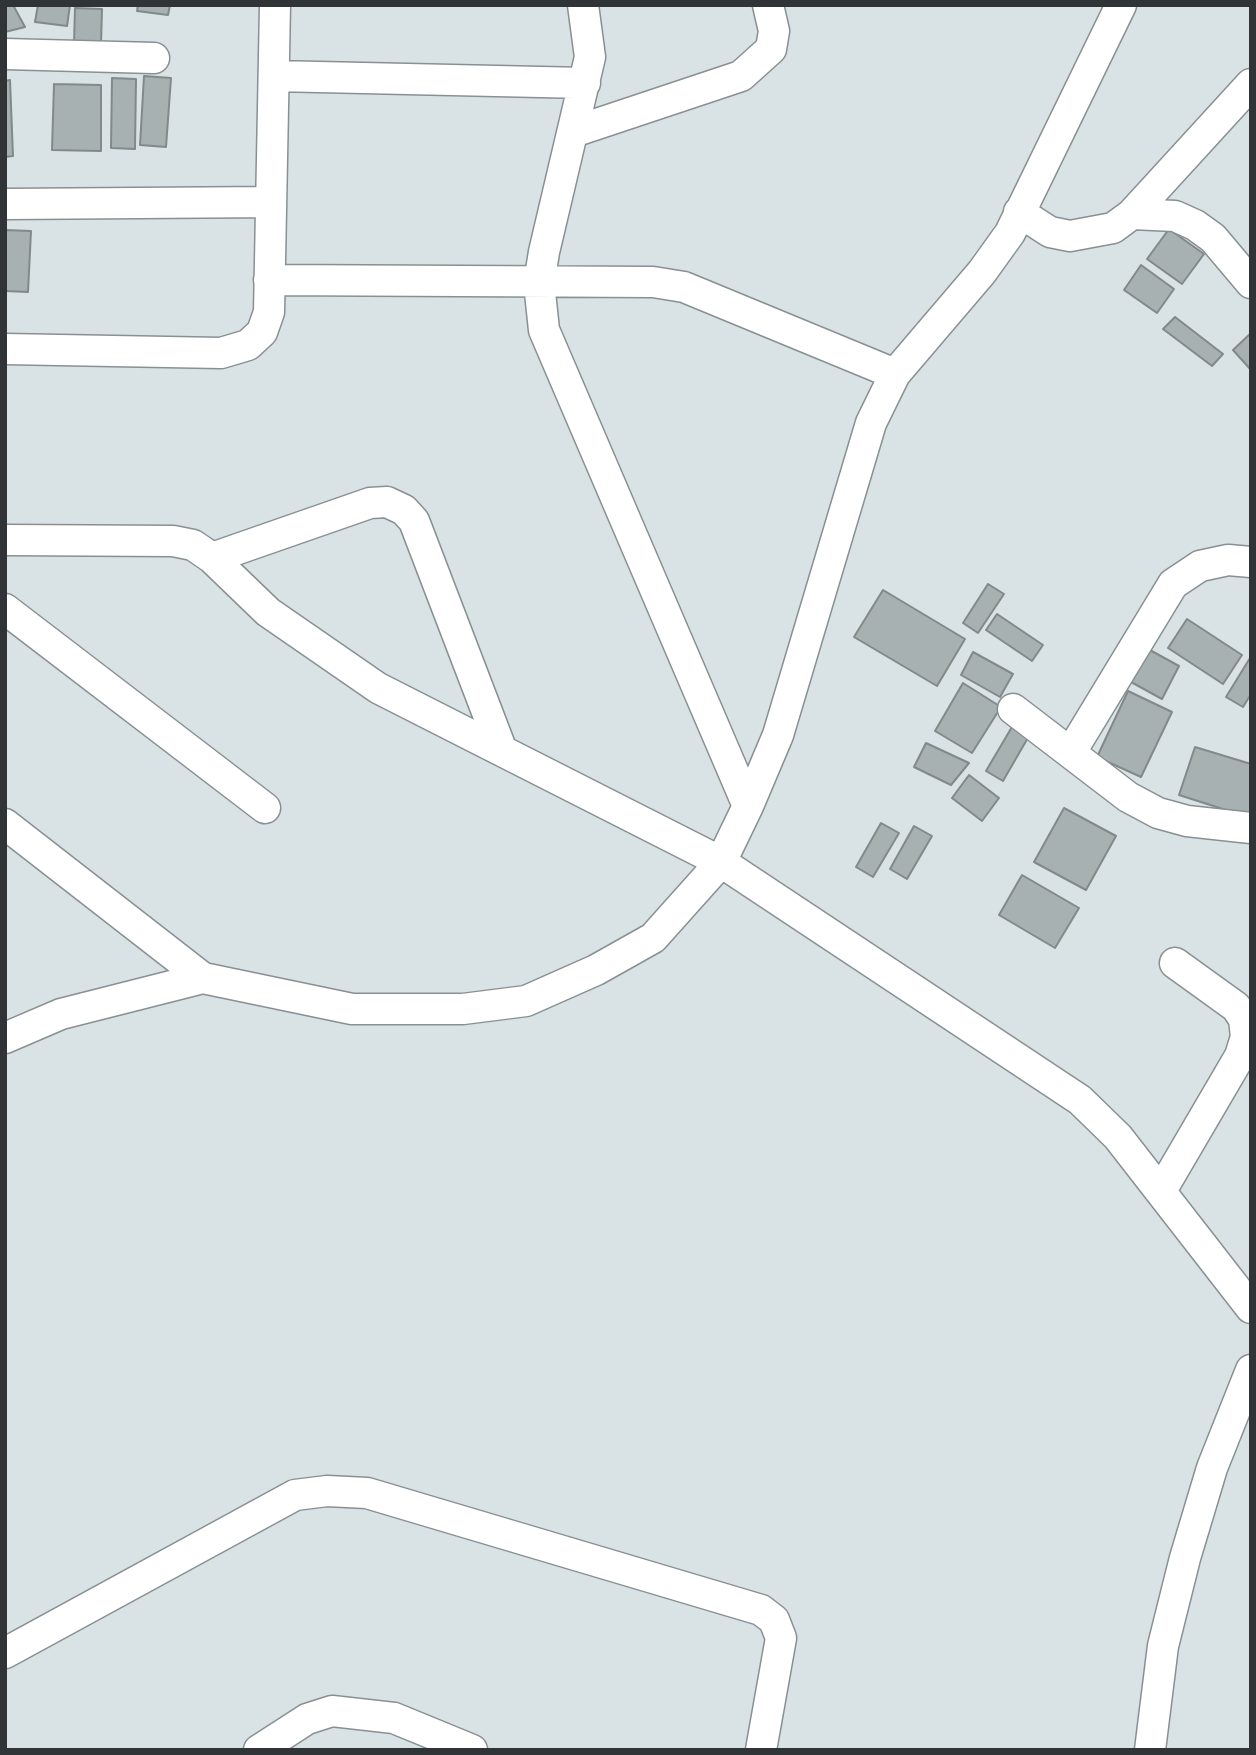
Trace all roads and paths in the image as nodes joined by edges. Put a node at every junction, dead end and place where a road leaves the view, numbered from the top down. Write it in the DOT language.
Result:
graph roads {
  1 [pos="275,5"];
  2 [pos="583,5"];
  3 [pos="768,5"];
  4 [pos="1122,5"];
  5 [pos="5,54"];
  6 [pos="154,58"];
  7 [pos="274,76"];
  8 [pos="585,83"];
  9 [pos="1251,84"];
  10 [pos="573,132"];
  11 [pos="271,202"];
  12 [pos="5,205"];
  13 [pos="1019,212"];
  14 [pos="1132,215"];
  15 [pos="270,280"];
  16 [pos="539,283"];
  17 [pos="1251,284"];
  18 [pos="5,349"];
  19 [pos="895,374"];
  20 [pos="5,540"];
  21 [pos="212,558"];
  22 [pos="1251,562"];
  23 [pos="5,609"];
  24 [pos="1013,709"];
  25 [pos="502,751"];
  26 [pos="1071,752"];
  27 [pos="748,806"];
  28 [pos="265,807"];
  29 [pos="5,824"];
  30 [pos="1251,828"];
  31 [pos="721,862"];
  32 [pos="1175,963"];
  33 [pos="204,978"];
  34 [pos="5,1038"];
  35 [pos="1161,1191"];
  36 [pos="1251,1307"];
  37 [pos="1251,1370"];
  38 [pos="5,1653"];
  39 [pos="394,1718"];
  40 [pos="259,1750"];
  41 [pos="406,1750"];
  42 [pos="472,1750"];
  43 [pos="761,1750"];
  44 [pos="1150,1750"];
  1 -- 7 [label="street"];
  2 -- 8 [label="street"];
  3 -- 10 [label="street"];
  4 -- 13 [label="street"];
  5 -- 6 [label="street"];
  7 -- 8 [label="street"];
  7 -- 11 [label="street"];
  8 -- 10 [label="street"];
  9 -- 14 [label="street"];
  10 -- 16 [label="street"];
  11 -- 12 [label="street"];
  11 -- 15 [label="street"];
  13 -- 14 [label="street"];
  13 -- 19 [label="street"];
  14 -- 17 [label="street"];
  15 -- 16 [label="street"];
  15 -- 18 [label="street"];
  16 -- 19 [label="street"];
  16 -- 27 [label="street"];
  19 -- 27 [label="street"];
  20 -- 21 [label="street"];
  21 -- 25 [label="street"];
  21 -- 25 [label="street"];
  22 -- 26 [label="street"];
  23 -- 28 [label="street"];
  24 -- 26 [label="street"];
  25 -- 31 [label="street"];
  26 -- 30 [label="street"];
  27 -- 31 [label="street"];
  29 -- 33 [label="street"];
  31 -- 33 [label="street"];
  31 -- 35 [label="street"];
  32 -- 35 [label="street"];
  33 -- 34 [label="street"];
  35 -- 36 [label="street"];
  37 -- 44 [label="street"];
  38 -- 43 [label="street"];
  39 -- 40 [label="street"];
  39 -- 41 [label="street"];
  39 -- 42 [label="street"];
}
